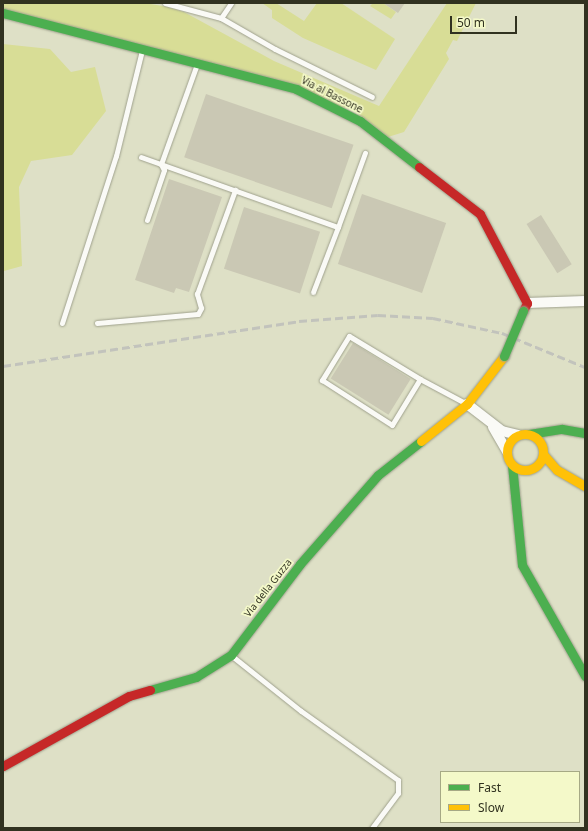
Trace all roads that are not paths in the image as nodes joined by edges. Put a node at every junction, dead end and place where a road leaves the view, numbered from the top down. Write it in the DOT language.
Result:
graph roads {
  1 [pos="165,3"];
  2 [pos="231,3"];
  3 [pos="3,13"];
  4 [pos="221,18"];
  5 [pos="143,49"];
  6 [pos="197,63"];
  7 [pos="372,97"];
  8 [pos="365,153"];
  9 [pos="141,157"];
  10 [pos="161,164"];
  11 [pos="236,190"];
  12 [pos="147,220"];
  13 [pos="338,227"];
  14 [pos="314,292"];
  15 [pos="585,301"];
  16 [pos="525,307"];
  17 [pos="62,323"];
  18 [pos="97,323"];
  19 [pos="420,379"];
  20 [pos="467,404"];
  21 [pos="489,422"];
  22 [pos="562,429"];
  23 [pos="585,433"];
  24 [pos="529,434"];
  25 [pos="518,435"];
  26 [pos="506,451"];
  27 [pos="543,451"];
  28 [pos="512,465"];
  29 [pos="533,468"];
  30 [pos="585,486"];
  31 [pos="518,503"];
  32 [pos="231,655"];
  33 [pos="585,676"];
  34 [pos="3,766"];
  35 [pos="372,828"];
  1 -- 4 [label="lane, Via al Bassone"];
  2 -- 4 [label="lane"];
  3 -- 5 [label="main road, Via al Bassone"];
  4 -- 7 [label="lane, Via al Bassone"];
  5 -- 6 [label="main road, Via al Bassone"];
  5 -- 17 [label="lane"];
  6 -- 10 [label="lane"];
  6 -- 16 [label="main road, Via al Bassone"];
  8 -- 13 [label="lane"];
  9 -- 10 [label="lane"];
  10 -- 11 [label="lane"];
  10 -- 12 [label="lane"];
  11 -- 13 [label="lane"];
  11 -- 18 [label="lane"];
  13 -- 14 [label="lane"];
  15 -- 16 [label="street"];
  16 -- 20 [label="main road, Via della Guzza, bridge"];
  19 -- 19 [label="lane"];
  19 -- 20 [label="lane"];
  20 -- 21 [label="street"];
  20 -- 32 [label="main road, Via della Guzza"];
  21 -- 25 [label="street"];
  21 -- 26 [label="street"];
  22 -- 23 [label="main road"];
  22 -- 24 [label="main road"];
  22 -- 27 [label="main road"];
  24 -- 25 [label="main road"];
  24 -- 27 [label="main road"];
  25 -- 26 [label="main road"];
  26 -- 28 [label="main road"];
  27 -- 29 [label="main road"];
  27 -- 30 [label="main road"];
  28 -- 29 [label="main road"];
  28 -- 31 [label="main road"];
  29 -- 31 [label="main road"];
  31 -- 33 [label="main road"];
  32 -- 34 [label="main road, Via della Guzza"];
  32 -- 35 [label="lane"];
}
